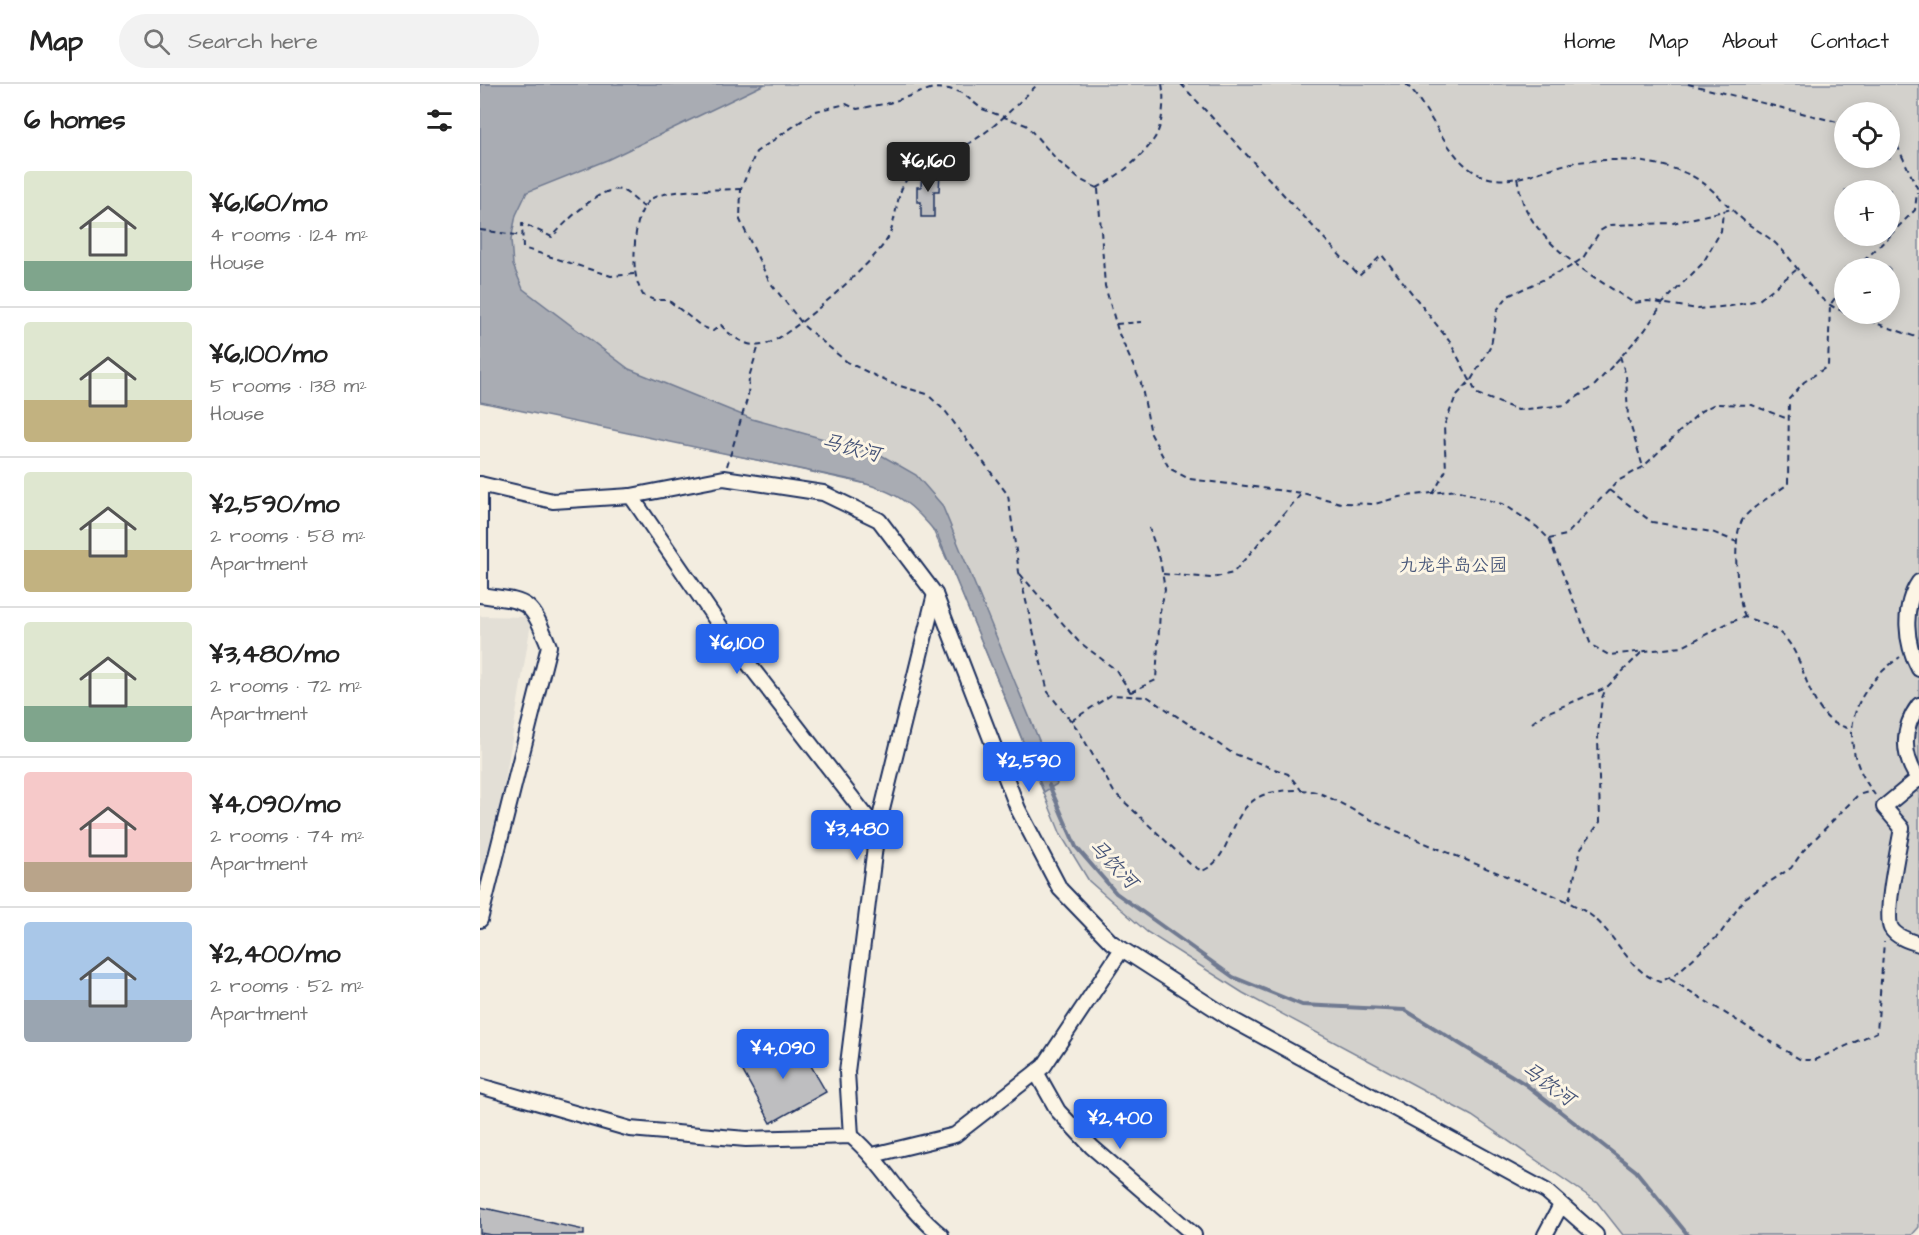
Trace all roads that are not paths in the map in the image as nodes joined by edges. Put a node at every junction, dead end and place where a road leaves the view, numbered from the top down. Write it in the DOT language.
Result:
graph roads {
  1 [pos="480,484"];
  2 [pos="631,496"];
  3 [pos="1919,582"];
  4 [pos="935,594"];
  5 [pos="480,595"];
  6 [pos="1919,669"];
  7 [pos="1919,705"];
  8 [pos="1919,779"];
  9 [pos="877,830"];
  10 [pos="480,920"];
  11 [pos="1919,944"];
  12 [pos="1122,949"];
  13 [pos="1036,1072"];
  14 [pos="480,1086"];
  15 [pos="851,1136"];
  16 [pos="873,1155"];
  17 [pos="1562,1205"];
  18 [pos="940,1235"];
  19 [pos="1194,1235"];
  20 [pos="1545,1235"];
  21 [pos="1596,1235"];
  1 -- 2 [label="street"];
  1 -- 5 [label="street"];
  2 -- 4 [label="street"];
  2 -- 9 [label="street"];
  3 -- 6 [label="street"];
  4 -- 9 [label="street"];
  4 -- 12 [label="street"];
  5 -- 10 [label="street"];
  7 -- 8 [label="street"];
  8 -- 11 [label="street"];
  9 -- 15 [label="street"];
  12 -- 13 [label="street"];
  12 -- 17 [label="street"];
  13 -- 16 [label="street"];
  13 -- 19 [label="street"];
  14 -- 15 [label="street"];
  15 -- 16 [label="street"];
  16 -- 18 [label="street"];
  17 -- 20 [label="street"];
  17 -- 21 [label="street"];
}
